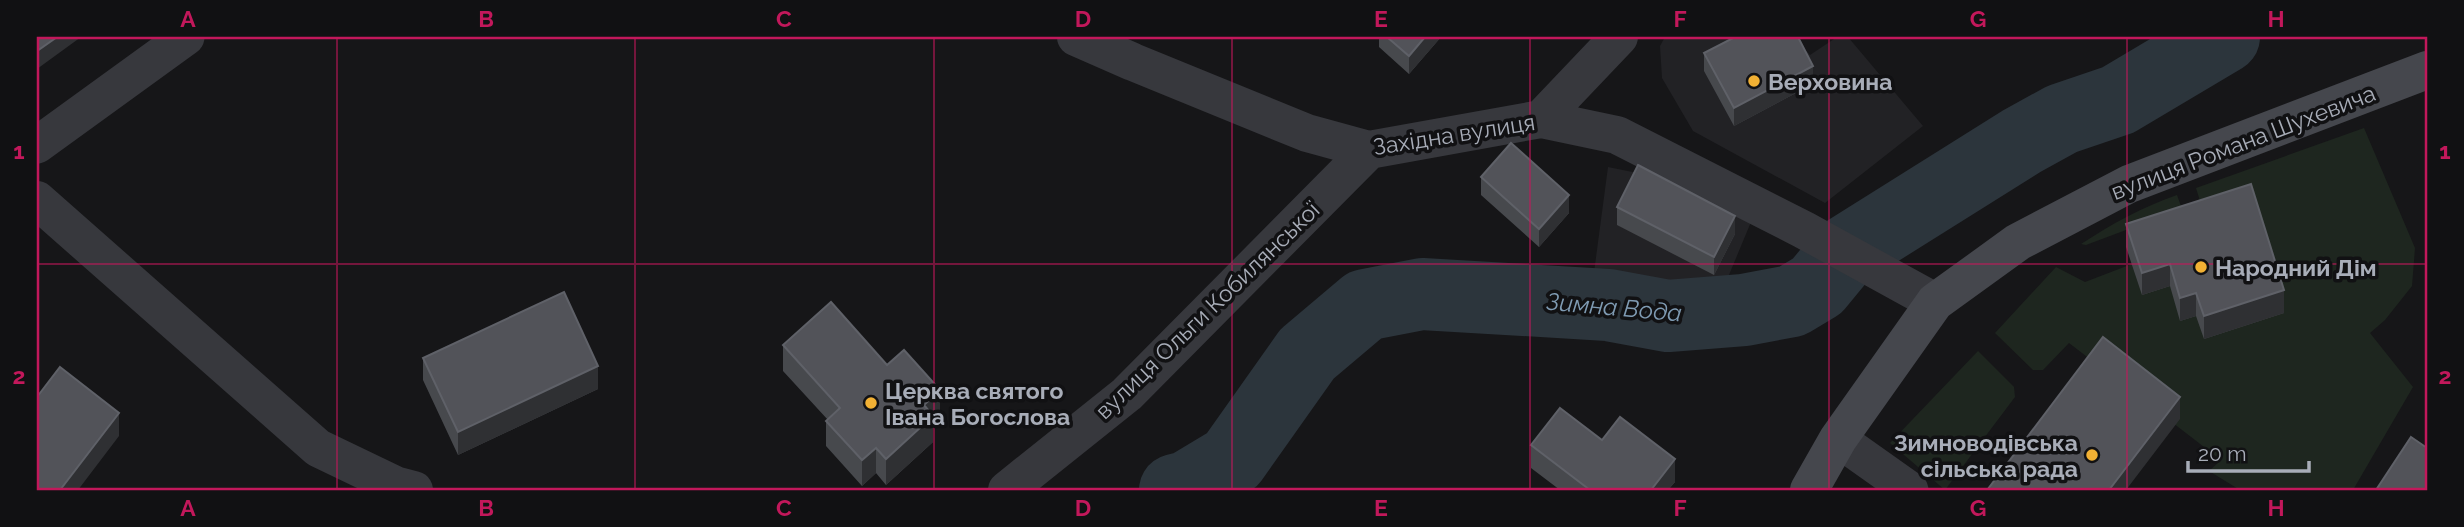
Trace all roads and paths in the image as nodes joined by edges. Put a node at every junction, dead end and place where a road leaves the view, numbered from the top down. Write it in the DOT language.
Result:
graph roads {
  1 [pos="186,37"];
  2 [pos="1076,37"];
  3 [pos="1619,37"];
  4 [pos="2427,70"];
  5 [pos="1541,119"];
  6 [pos="37,145"];
  7 [pos="1369,150"];
  8 [pos="37,200"];
  9 [pos="1936,302"];
  10 [pos="1838,439"];
  11 [pos="414,490"];
  12 [pos="1007,490"];
  13 [pos="1809,490"];
  14 [pos="1910,490"];
  1 -- 6 [label="street"];
  2 -- 7 [label="street, Західна вулиця"];
  3 -- 5 [label="street"];
  4 -- 9 [label="main road, вулиця Романа Шухевича"];
  5 -- 7 [label="street, Західна вулиця"];
  5 -- 9 [label="street, Західна вулиця"];
  7 -- 12 [label="street, вулиця Ольги Кобилянської"];
  8 -- 11 [label="street"];
  9 -- 10 [label="main road, вулиця Романа Шухевича"];
  10 -- 13 [label="main road, вулиця Романа Шухевича"];
  10 -- 14 [label="street"];
}
